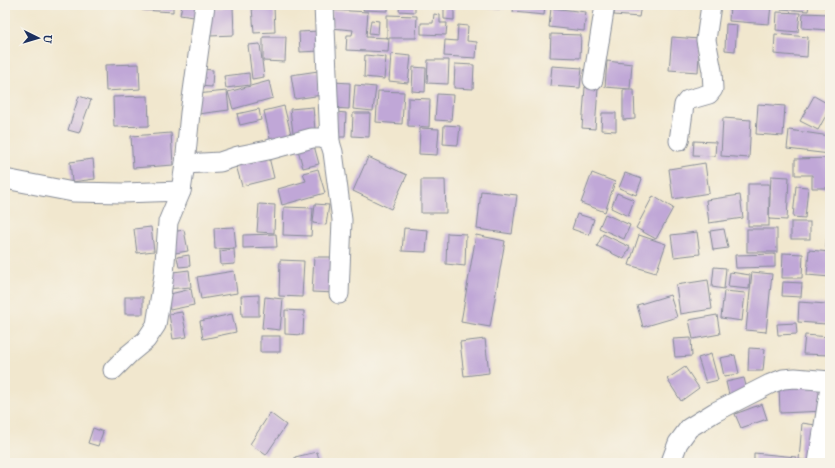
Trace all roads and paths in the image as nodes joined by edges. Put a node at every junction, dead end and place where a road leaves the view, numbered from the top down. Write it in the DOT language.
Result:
graph roads {
  1 [pos="205,5"];
  2 [pos="324,5"];
  3 [pos="605,5"];
  4 [pos="712,5"];
  5 [pos="593,80"];
  6 [pos="679,141"];
  7 [pos="330,142"];
  8 [pos="185,164"];
  9 [pos="5,179"];
  10 [pos="181,191"];
  11 [pos="340,294"];
  12 [pos="113,370"];
  13 [pos="830,381"];
  14 [pos="830,388"];
  15 [pos="672,459"];
  16 [pos="818,463"];
  1 -- 8 [label="street"];
  2 -- 7 [label="street"];
  3 -- 5 [label="street"];
  4 -- 6 [label="street"];
  7 -- 8 [label="street"];
  7 -- 11 [label="street"];
  8 -- 10 [label="street"];
  9 -- 10 [label="street"];
  10 -- 12 [label="street"];
  13 -- 15 [label="street"];
  14 -- 16 [label="street"];
}
